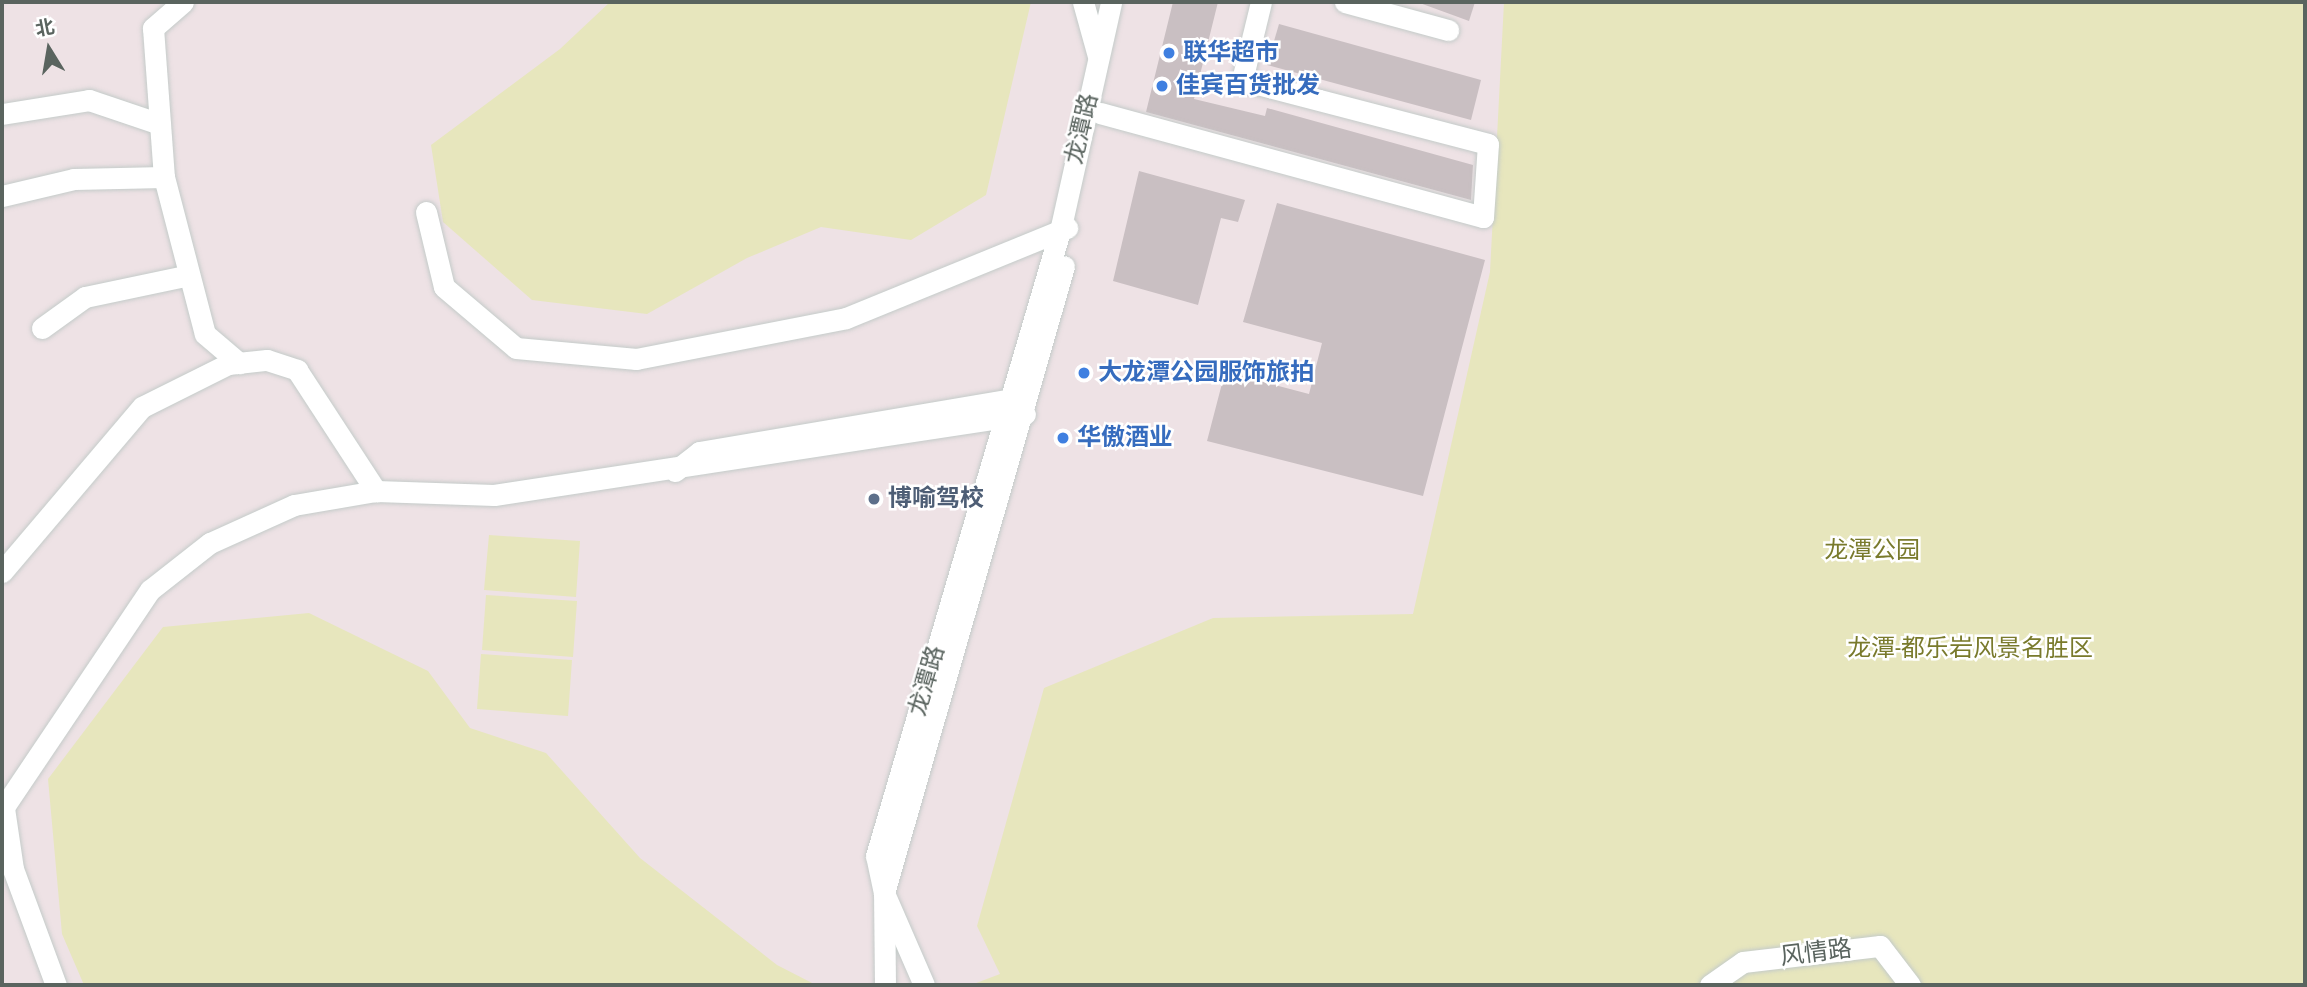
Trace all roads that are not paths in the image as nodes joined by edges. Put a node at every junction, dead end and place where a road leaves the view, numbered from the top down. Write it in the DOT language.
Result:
graph roads {
  1 [pos="183,2"];
  2 [pos="1083,2"];
  3 [pos="1111,2"];
  4 [pos="1125,2"];
  5 [pos="1261,2"];
  6 [pos="1345,2"];
  7 [pos="1448,30"];
  8 [pos="1098,58"];
  9 [pos="1100,113"];
  10 [pos="2,114"];
  11 [pos="160,124"];
  12 [pos="164,177"];
  13 [pos="2,196"];
  14 [pos="426,212"];
  15 [pos="1068,228"];
  16 [pos="185,276"];
  17 [pos="42,328"];
  18 [pos="239,363"];
  19 [pos="1017,407"];
  20 [pos="376,491"];
  21 [pos="2,572"];
  22 [pos="3,809"];
  23 [pos="8,873"];
  24 [pos="884,893"];
  25 [pos="56,985"];
  26 [pos="885,985"];
  27 [pos="924,985"];
  28 [pos="1710,985"];
  29 [pos="1910,985"];
  1 -- 11 [label="street"];
  2 -- 8 [label="street"];
  3 -- 8 [label="street, 龙潭路"];
  4 -- 9 [label="street, 龙潭路"];
  5 -- 9 [label="street"];
  6 -- 7 [label="street"];
  8 -- 15 [label="street, 龙潭路"];
  9 -- 15 [label="street, 龙潭路"];
  10 -- 11 [label="street"];
  11 -- 12 [label="street"];
  12 -- 13 [label="street"];
  12 -- 16 [label="street"];
  14 -- 15 [label="street"];
  15 -- 19 [label="street, 龙潭路"];
  16 -- 17 [label="street"];
  16 -- 18 [label="street"];
  18 -- 20 [label="street"];
  18 -- 21 [label="street"];
  19 -- 20 [label="street"];
  19 -- 24 [label="street, 龙潭路"];
  20 -- 22 [label="street"];
  22 -- 23 [label="street"];
  23 -- 25 [label="street"];
  24 -- 26 [label="street"];
  24 -- 27 [label="street, 龙潭路"];
  28 -- 29 [label="street, 风情路"];
}
